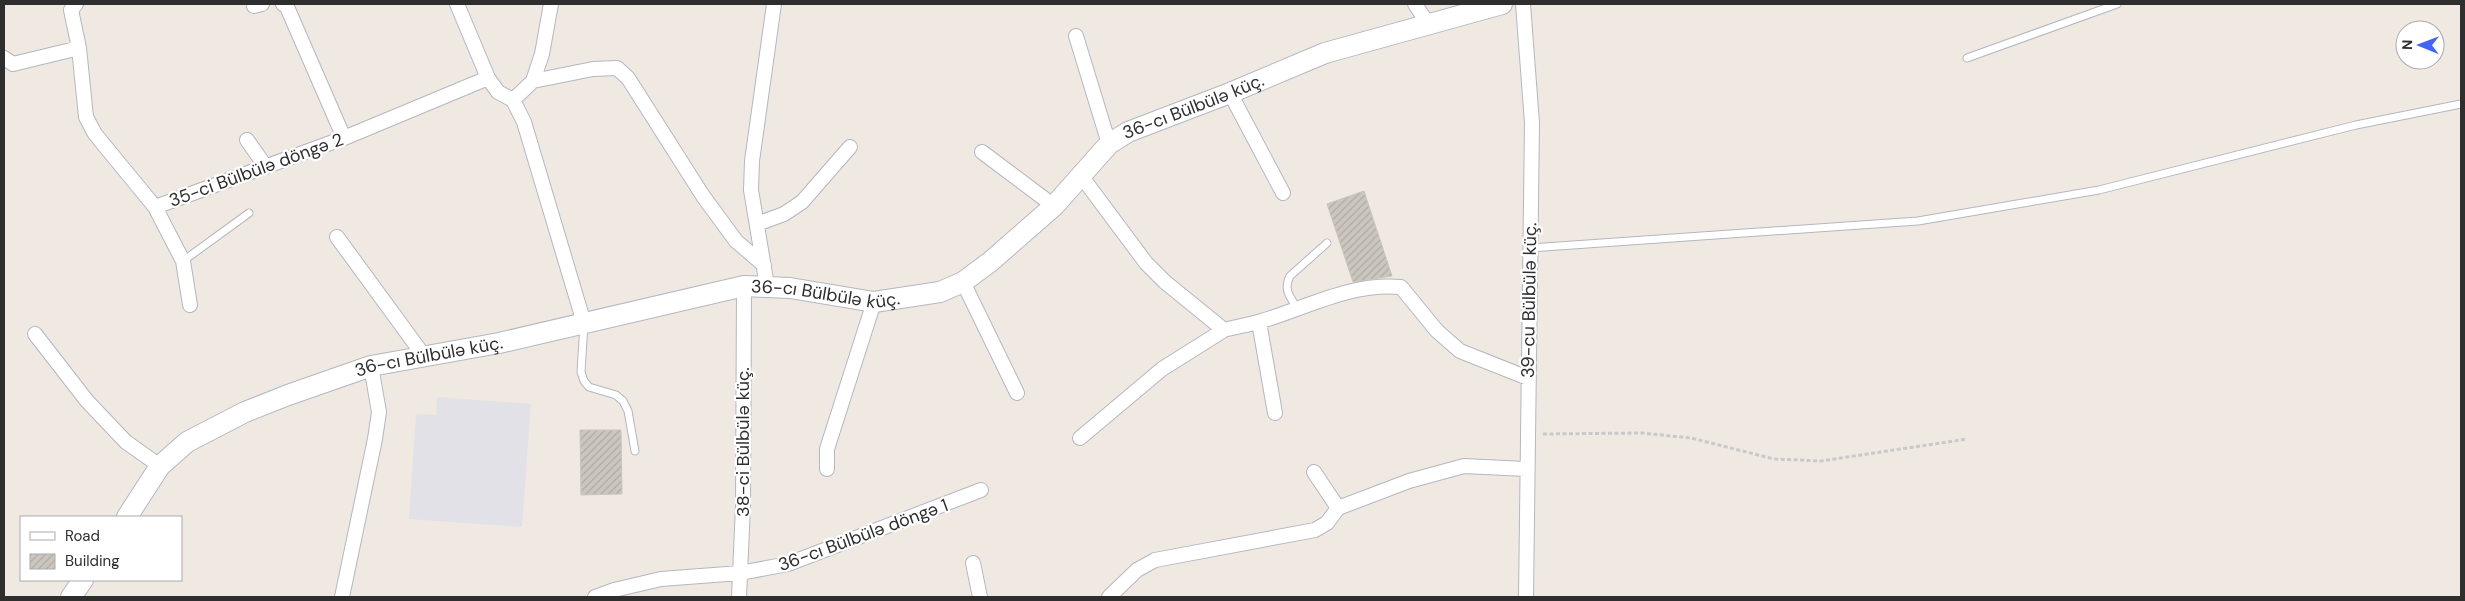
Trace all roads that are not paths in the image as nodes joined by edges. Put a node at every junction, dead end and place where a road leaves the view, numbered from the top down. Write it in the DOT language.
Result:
graph roads {
  1 [pos="76,4"];
  2 [pos="283,4"];
  3 [pos="457,4"];
  4 [pos="551,4"];
  5 [pos="774,4"];
  6 [pos="1415,4"];
  7 [pos="1502,4"];
  8 [pos="1523,4"];
  9 [pos="2117,4"];
  10 [pos="1428,24"];
  11 [pos="1076,36"];
  12 [pos="79,48"];
  13 [pos="4,58"];
  14 [pos="1967,58"];
  15 [pos="488,78"];
  16 [pos="533,81"];
  17 [pos="1230,93"];
  18 [pos="513,100"];
  19 [pos="2461,104"];
  20 [pos="344,138"];
  21 [pos="247,140"];
  22 [pos="1109,144"];
  23 [pos="850,147"];
  24 [pos="982,152"];
  25 [pos="266,166"];
  26 [pos="1082,177"];
  27 [pos="1283,193"];
  28 [pos="1054,206"];
  29 [pos="155,207"];
  30 [pos="249,213"];
  31 [pos="757,224"];
  32 [pos="337,237"];
  33 [pos="1326,243"];
  34 [pos="1530,248"];
  35 [pos="183,261"];
  36 [pos="764,265"];
  37 [pos="963,282"];
  38 [pos="744,286"];
  39 [pos="767,286"];
  40 [pos="874,302"];
  41 [pos="190,305"];
  42 [pos="1297,308"];
  43 [pos="1259,322"];
  44 [pos="584,323"];
  45 [pos="1224,330"];
  46 [pos="35,334"];
  47 [pos="424,356"];
  48 [pos="371,366"];
  49 [pos="1528,378"];
  50 [pos="1017,393"];
  51 [pos="1275,413"];
  52 [pos="1080,438"];
  53 [pos="635,451"];
  54 [pos="160,466"];
  55 [pos="828,468"];
  56 [pos="1526,469"];
  57 [pos="1314,472"];
  58 [pos="982,490"];
  59 [pos="1338,508"];
  60 [pos="128,516"];
  61 [pos="973,563"];
  62 [pos="740,573"];
  63 [pos="82,581"];
  64 [pos="71,597"];
  65 [pos="342,597"];
  66 [pos="595,597"];
  67 [pos="739,597"];
  68 [pos="980,597"];
  69 [pos="1109,597"];
  70 [pos="1525,597"];
  1 -- 12 [label="street, 35-ci Bülbülə döngə 2"];
  2 -- 20 [label="street"];
  3 -- 15 [label="street"];
  4 -- 16 [label="street"];
  5 -- 31 [label="street"];
  6 -- 10 [label="street"];
  7 -- 10 [label="street, 36-cı Bülbülə küç."];
  8 -- 34 [label="street, 39-cu Bülbülə küç."];
  9 -- 14 [label="lane"];
  10 -- 17 [label="street, 36-cı Bülbülə küç."];
  11 -- 22 [label="street"];
  12 -- 13 [label="street"];
  12 -- 29 [label="street, 35-ci Bülbülə döngə 2"];
  15 -- 18 [label="street"];
  15 -- 20 [label="street, 35-ci Bülbülə döngə 2"];
  16 -- 18 [label="street"];
  16 -- 36 [label="street"];
  17 -- 22 [label="street, 36-cı Bülbülə küç."];
  17 -- 27 [label="street"];
  18 -- 44 [label="street"];
  19 -- 34 [label="lane"];
  20 -- 25 [label="street, 35-ci Bülbülə döngə 2"];
  21 -- 25 [label="street"];
  22 -- 26 [label="street, 36-cı Bülbülə küç."];
  23 -- 31 [label="street"];
  24 -- 28 [label="street"];
  25 -- 29 [label="street, 35-ci Bülbülə döngə 2"];
  26 -- 28 [label="street, 36-cı Bülbülə küç."];
  26 -- 45 [label="street"];
  28 -- 37 [label="street, 36-cı Bülbülə küç."];
  29 -- 35 [label="street"];
  30 -- 35 [label="lane"];
  31 -- 36 [label="street"];
  32 -- 47 [label="street"];
  33 -- 42 [label="lane"];
  34 -- 49 [label="street, 39-cu Bülbülə küç."];
  35 -- 41 [label="street"];
  36 -- 39 [label="street"];
  37 -- 40 [label="street, 36-cı Bülbülə küç."];
  37 -- 50 [label="street"];
  38 -- 39 [label="street, 36-cı Bülbülə küç."];
  38 -- 44 [label="street, 36-cı Bülbülə küç."];
  38 -- 62 [label="street, 38-ci Bülbülə küç."];
  39 -- 40 [label="street, 36-cı Bülbülə küç."];
  40 -- 55 [label="street"];
  42 -- 43 [label="street"];
  42 -- 49 [label="street"];
  43 -- 45 [label="street"];
  43 -- 51 [label="street"];
  44 -- 47 [label="street, 36-cı Bülbülə küç."];
  44 -- 53 [label="lane"];
  45 -- 52 [label="street"];
  46 -- 54 [label="street"];
  47 -- 48 [label="street, 36-cı Bülbülə küç."];
  48 -- 54 [label="street, 36-cı Bülbülə küç."];
  48 -- 65 [label="street"];
  49 -- 56 [label="street, 39-cu Bülbülə küç."];
  54 -- 60 [label="street, 36-cı Bülbülə küç."];
  56 -- 59 [label="street"];
  56 -- 70 [label="street, 39-cu Bülbülə küç."];
  57 -- 59 [label="street"];
  58 -- 62 [label="street, 36-cı Bülbülə döngə 1"];
  59 -- 69 [label="street"];
  61 -- 68 [label="street"];
  62 -- 66 [label="street, 36-cı Bülbülə döngə 1"];
  62 -- 67 [label="street, 38-ci Bülbülə küç."];
  63 -- 64 [label="street"];
}
